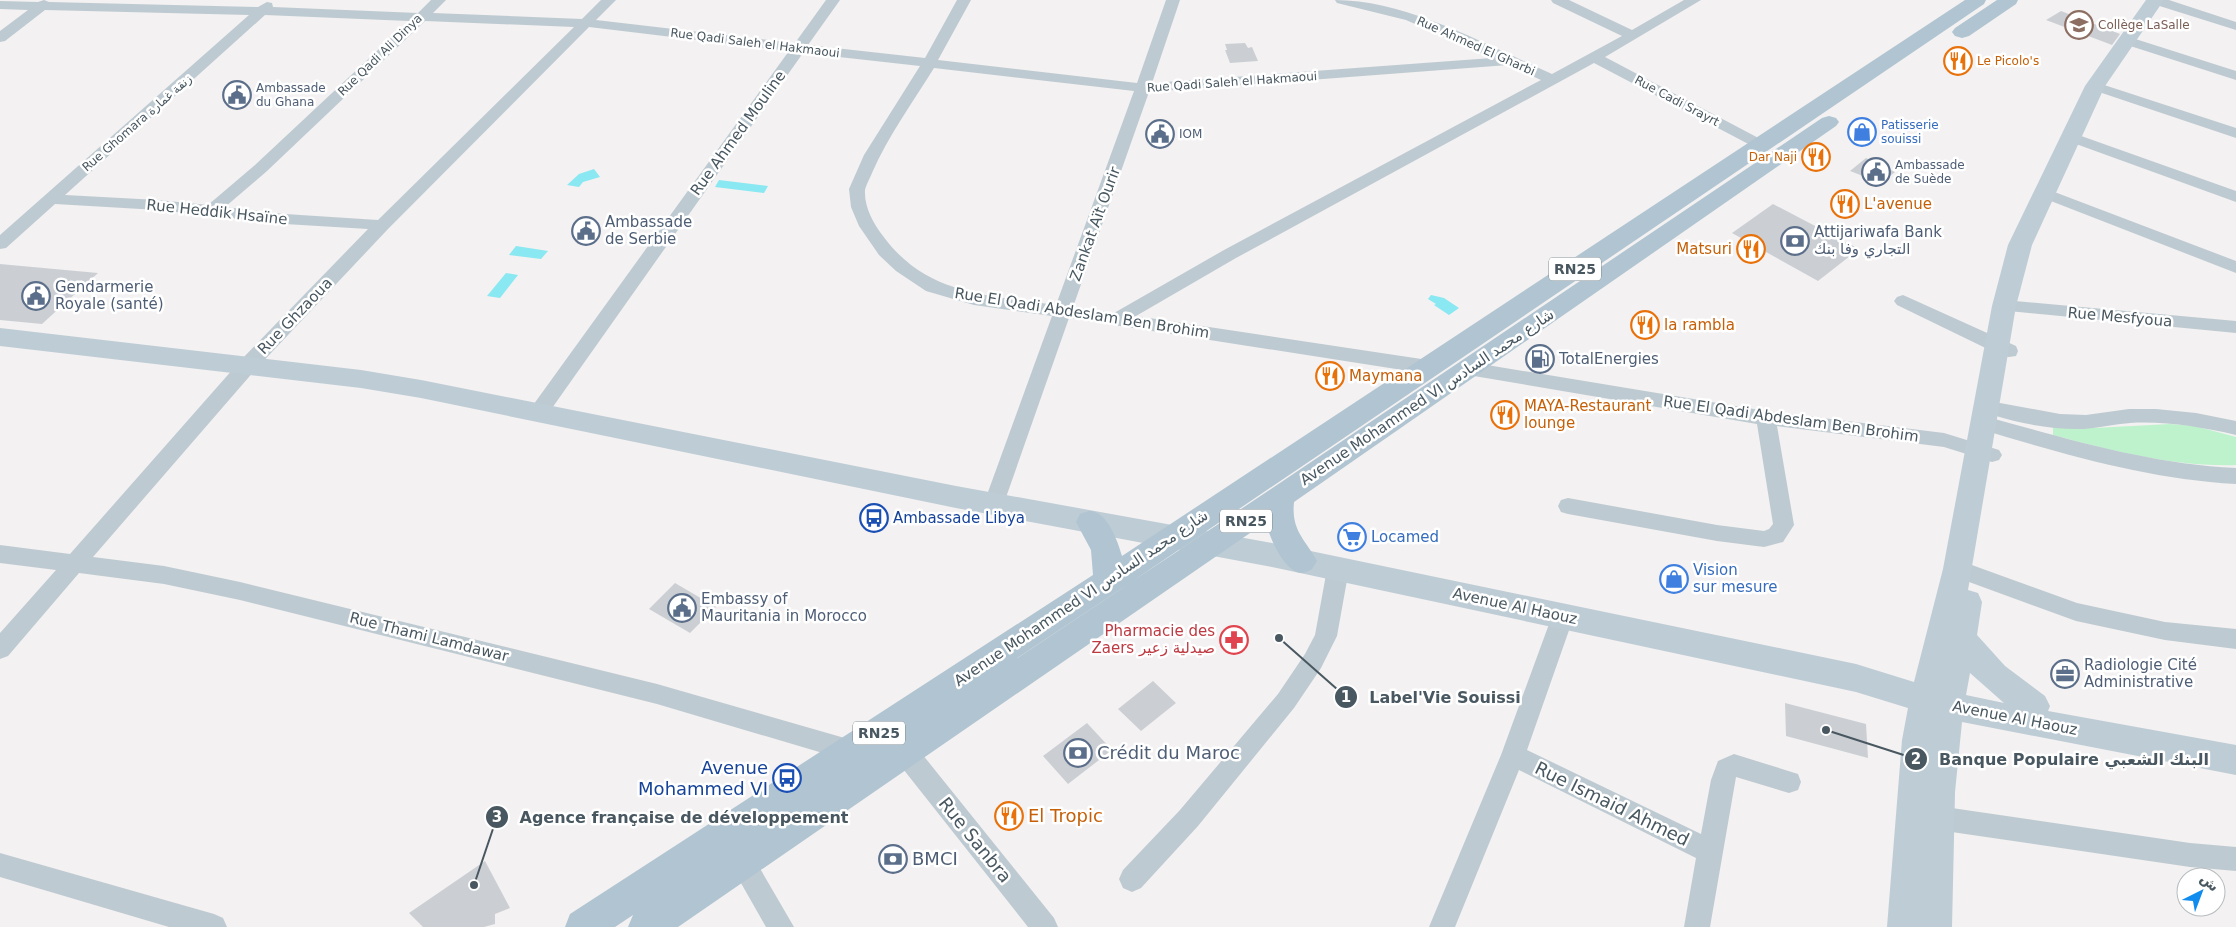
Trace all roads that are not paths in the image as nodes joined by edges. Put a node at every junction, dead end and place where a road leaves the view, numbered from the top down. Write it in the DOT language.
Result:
graph roads {
  1 [pos="274,0"];
  2 [pos="439,0"];
  3 [pos="609,0"];
  4 [pos="833,0"];
  5 [pos="964,0"];
  6 [pos="1173,0"];
  7 [pos="1342,0"];
  8 [pos="1558,0"];
  9 [pos="1694,0"];
  10 [pos="1977,0"];
  11 [pos="2009,0"];
  12 [pos="2159,1"];
  13 [pos="45,3"];
  14 [pos="1405,4"];
  15 [pos="0,5"];
  16 [pos="262,11"];
  17 [pos="1390,11"];
  18 [pos="419,17"];
  19 [pos="586,23"];
  20 [pos="2236,26"];
  21 [pos="1633,36"];
  22 [pos="0,38"];
  23 [pos="2130,42"];
  24 [pos="799,48"];
  25 [pos="1594,57"];
  26 [pos="1508,61"];
  27 [pos="929,64"];
  28 [pos="2236,76"];
  29 [pos="1551,79"];
  30 [pos="1143,88"];
  31 [pos="2100,88"];
  32 [pos="2236,133"];
  33 [pos="2075,139"];
  34 [pos="1761,145"];
  35 [pos="2050,195"];
  36 [pos="2236,197"];
  37 [pos="51,199"];
  38 [pos="210,212"];
  39 [pos="382,225"];
  40 [pos="0,244"];
  41 [pos="2236,267"];
  42 [pos="1903,301"];
  43 [pos="2010,307"];
  44 [pos="1064,313"];
  45 [pos="1115,320"];
  46 [pos="2236,327"];
  47 [pos="0,337"];
  48 [pos="2003,348"];
  49 [pos="248,365"];
  50 [pos="1428,368"];
  51 [pos="1469,369"];
  52 [pos="538,413"];
  53 [pos="1766,418"];
  54 [pos="1994,420"];
  55 [pos="2236,428"];
  56 [pos="1986,453"];
  57 [pos="2236,476"];
  58 [pos="1281,498"];
  59 [pos="994,503"];
  60 [pos="1568,506"];
  61 [pos="1090,522"];
  62 [pos="1173,537"];
  63 [pos="1211,544"];
  64 [pos="0,554"];
  65 [pos="1302,561"];
  66 [pos="73,564"];
  67 [pos="1338,569"];
  68 [pos="1965,572"];
  69 [pos="1107,582"];
  70 [pos="1563,616"];
  71 [pos="1962,638"];
  72 [pos="2236,639"];
  73 [pos="0,649"];
  74 [pos="1938,694"];
  75 [pos="2034,706"];
  76 [pos="2236,743"];
  77 [pos="852,750"];
  78 [pos="905,752"];
  79 [pos="1513,755"];
  80 [pos="2236,760"];
  81 [pos="1789,782"];
  82 [pos="1938,818"];
  83 [pos="1710,852"];
  84 [pos="2236,859"];
  85 [pos="742,862"];
  86 [pos="0,865"];
  87 [pos="1132,878"];
  88 [pos="214,927"];
  89 [pos="583,927"];
  90 [pos="646,927"];
  91 [pos="781,927"];
  92 [pos="1045,927"];
  93 [pos="1442,927"];
  94 [pos="1697,927"];
  95 [pos="1905,927"];
  96 [pos="1934,927"];
  1 -- 16 [label="street, Rue Ghomara زنقة غمارة"];
  2 -- 18 [label="street, Rue Qadi Ali Dinya"];
  3 -- 19 [label="street, Rue Ghzaoua"];
  4 -- 24 [label="street, Rue Ahmed Mouline"];
  5 -- 27 [label="street, Rue El Qadi Abdeslam Ben Brohim"];
  6 -- 30 [label="street, Zankat Aït Ourir"];
  7 -- 17 [label="street, Rue Ahmed El Gharbi"];
  8 -- 21 [label="street"];
  9 -- 21 [label="street"];
  10 -- 34 [label="main road, Avenue Mohammed VI شارع محمد السادس / RN25"];
  11 -- 51 [label="main road, Avenue Mohammed VI شارع محمد السادس / RN25"];
  12 -- 20 [label="street"];
  12 -- 23 [label="main road"];
  13 -- 15 [label="street, Rue Qadi Saleh el Hakmaoui"];
  13 -- 16 [label="street, Rue Qadi Saleh el Hakmaoui"];
  13 -- 22 [label="street"];
  14 -- 17 [label="street"];
  16 -- 18 [label="street, Rue Qadi Saleh el Hakmaoui"];
  16 -- 37 [label="street, Rue Ghomara زنقة غمارة"];
  17 -- 26 [label="street, Rue Ahmed El Gharbi"];
  18 -- 19 [label="street, Rue Qadi Saleh el Hakmaoui"];
  18 -- 38 [label="street, Rue Qadi Ali Dinya"];
  19 -- 24 [label="street, Rue Qadi Saleh el Hakmaoui"];
  19 -- 39 [label="street, Rue Ghzaoua"];
  21 -- 25 [label="street"];
  23 -- 28 [label="street"];
  23 -- 31 [label="main road"];
  24 -- 27 [label="street, Rue Qadi Saleh el Hakmaoui"];
  24 -- 52 [label="street, Rue Ahmed Mouline"];
  25 -- 29 [label="street"];
  25 -- 34 [label="street, Rue Cadi Srayrt"];
  26 -- 29 [label="street, Rue Ahmed El Gharbi"];
  26 -- 30 [label="street, Rue Qadi Saleh el Hakmaoui"];
  27 -- 30 [label="street, Rue Qadi Saleh el Hakmaoui"];
  27 -- 44 [label="street, Rue El Qadi Abdeslam Ben Brohim"];
  29 -- 45 [label="street"];
  30 -- 44 [label="street, Zankat Aït Ourir"];
  31 -- 32 [label="street"];
  31 -- 33 [label="main road"];
  33 -- 35 [label="main road"];
  33 -- 36 [label="street"];
  34 -- 50 [label="main road, Avenue Mohammed VI شارع محمد السادس / RN25"];
  35 -- 41 [label="street"];
  35 -- 43 [label="main road"];
  37 -- 38 [label="street, Rue Heddik Hsaïne"];
  37 -- 40 [label="street, Rue Ghomara زنقة غمارة"];
  38 -- 39 [label="street, Rue Heddik Hsaïne"];
  39 -- 49 [label="street, Rue Ghzaoua"];
  42 -- 48 [label="street"];
  43 -- 46 [label="street, Rue Mesfyoua"];
  43 -- 48 [label="main road"];
  44 -- 45 [label="street, Rue El Qadi Abdeslam Ben Brohim"];
  44 -- 59 [label="street, Zankat Aït Ourir"];
  45 -- 50 [label="street, Rue El Qadi Abdeslam Ben Brohim"];
  47 -- 49 [label="main road, Avenue Al Haouz"];
  48 -- 54 [label="main road"];
  49 -- 52 [label="main road, Avenue Al Haouz"];
  49 -- 66 [label="street, Rue Ghzaoua"];
  50 -- 62 [label="main road, Avenue Mohammed VI شارع محمد السادس / RN25"];
  51 -- 53 [label="street, Rue El Qadi Abdeslam Ben Brohim"];
  51 -- 58 [label="main road, Avenue Mohammed VI شارع محمد السادس / RN25"];
  52 -- 59 [label="main road, Avenue Al Haouz"];
  53 -- 56 [label="street, Rue El Qadi Abdeslam Ben Brohim"];
  53 -- 60 [label="street"];
  54 -- 55 [label="street"];
  54 -- 56 [label="main road"];
  54 -- 57 [label="street"];
  56 -- 68 [label="main road"];
  58 -- 63 [label="main road, Avenue Mohammed VI شارع محمد السادس / RN25"];
  58 -- 65 [label="main road"];
  59 -- 61 [label="main road, Avenue Al Haouz"];
  61 -- 62 [label="main road, Avenue Al Haouz"];
  61 -- 69 [label="main road"];
  62 -- 63 [label="main road, Avenue Al Haouz"];
  62 -- 69 [label="main road, Avenue Mohammed VI شارع محمد السادس / RN25"];
  63 -- 65 [label="main road, Avenue Al Haouz"];
  63 -- 78 [label="main road, Avenue Mohammed VI شارع محمد السادس / RN25"];
  64 -- 66 [label="street, Rue Thami Lamdawar"];
  65 -- 67 [label="main road, Avenue Al Haouz"];
  66 -- 73 [label="street, Rue Ghzaoua"];
  66 -- 77 [label="street, Rue Thami Lamdawar"];
  67 -- 70 [label="main road, Avenue Al Haouz"];
  67 -- 87 [label="street"];
  68 -- 71 [label="main road"];
  68 -- 72 [label="street"];
  68 -- 74 [label="main road"];
  69 -- 77 [label="main road, Avenue Mohammed VI شارع محمد السادس / RN25"];
  70 -- 74 [label="main road, Avenue Al Haouz"];
  70 -- 79 [label="street"];
  71 -- 74 [label="main road"];
  71 -- 75 [label="main road"];
  74 -- 75 [label="main road, Avenue Al Haouz"];
  74 -- 80 [label="main road, Avenue Al Haouz"];
  74 -- 82 [label="main road"];
  74 -- 95 [label="main road"];
  75 -- 76 [label="main road, Avenue Al Haouz"];
  77 -- 89 [label="main road, Avenue Mohammed VI شارع محمد السادس / RN25"];
  78 -- 85 [label="main road, Avenue Mohammed VI شارع محمد السادس / RN25"];
  78 -- 92 [label="street, Rue Sanbra"];
  79 -- 83 [label="street, Rue Ismaid Ahmed"];
  79 -- 93 [label="street"];
  81 -- 83 [label="street, Rue Ismaid Ahmed"];
  82 -- 84 [label="street"];
  82 -- 96 [label="main road"];
  83 -- 94 [label="street, Rue Ismaid Ahmed"];
  85 -- 90 [label="main road, Avenue Mohammed VI شارع محمد السادس / RN25"];
  85 -- 91 [label="street"];
  86 -- 88 [label="street"];
}
